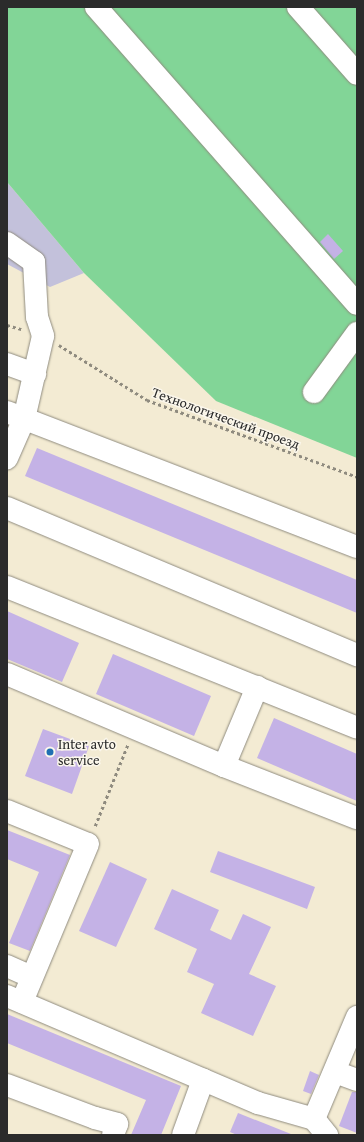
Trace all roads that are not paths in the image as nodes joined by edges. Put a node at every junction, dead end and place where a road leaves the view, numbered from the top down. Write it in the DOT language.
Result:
graph roads {
  1 [pos="96,7"];
  2 [pos="298,7"];
  3 [pos="357,74"];
  4 [pos="7,243"];
  5 [pos="357,304"];
  6 [pos="357,333"];
  7 [pos="7,364"];
  8 [pos="35,374"];
  9 [pos="314,392"];
  10 [pos="16,416"];
  11 [pos="7,458"];
  12 [pos="7,508"];
  13 [pos="357,547"];
  14 [pos="7,587"];
  15 [pos="357,655"];
  16 [pos="7,674"];
  17 [pos="257,687"];
  18 [pos="357,728"];
  19 [pos="224,766"];
  20 [pos="7,811"];
  21 [pos="357,818"];
  22 [pos="7,966"];
  23 [pos="32,977"];
  24 [pos="14,999"];
  25 [pos="357,1017"];
  26 [pos="335,1072"];
  27 [pos="203,1080"];
  28 [pos="357,1080"];
  29 [pos="7,1085"];
  30 [pos="320,1127"];
  31 [pos="113,1135"];
  32 [pos="183,1135"];
  1 -- 5 [label="lane"];
  2 -- 3 [label="lane"];
  4 -- 8 [label="lane"];
  6 -- 9 [label="lane"];
  7 -- 8 [label="lane"];
  8 -- 10 [label="lane"];
  10 -- 11 [label="lane"];
  10 -- 13 [label="lane"];
  12 -- 15 [label="lane"];
  14 -- 17 [label="lane"];
  16 -- 19 [label="lane"];
  17 -- 18 [label="lane"];
  17 -- 19 [label="lane"];
  19 -- 21 [label="lane"];
  20 -- 23 [label="lane"];
  22 -- 23 [label="lane"];
  23 -- 24 [label="lane"];
  24 -- 27 [label="lane"];
  25 -- 26 [label="lane"];
  26 -- 28 [label="lane"];
  26 -- 30 [label="lane"];
  27 -- 30 [label="lane"];
  27 -- 32 [label="lane"];
  29 -- 31 [label="lane"];
}
